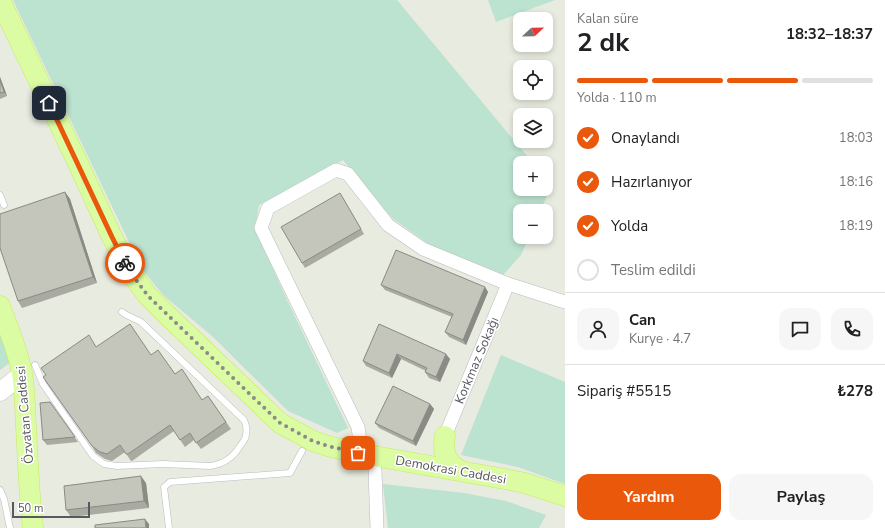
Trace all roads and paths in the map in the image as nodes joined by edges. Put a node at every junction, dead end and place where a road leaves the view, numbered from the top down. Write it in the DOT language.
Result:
graph roads {
  1 [pos="0,0"];
  2 [pos="0,28"];
  3 [pos="0,195"];
  4 [pos="4,205"];
  5 [pos="508,284"];
  6 [pos="565,302"];
  7 [pos="0,306"];
  8 [pos="122,312"];
  9 [pos="28,369"];
  10 [pos="0,392"];
  11 [pos="445,436"];
  12 [pos="302,451"];
  13 [pos="358,453"];
  14 [pos="418,464"];
  15 [pos="375,470"];
  16 [pos="461,471"];
  17 [pos="0,490"];
  18 [pos="565,496"];
  19 [pos="565,510"];
  20 [pos="9,528"];
  21 [pos="33,528"];
  22 [pos="169,528"];
  23 [pos="377,528"];
  1 -- 13 [label="main road, Demokrasi Caddesi"];
  2 -- 12 [label="main road, Demokrasi Caddesi"];
  3 -- 4 [label="lane"];
  5 -- 6 [label="street"];
  5 -- 11 [label="street, Korkmaz Sokağı"];
  5 -- 13 [label="street"];
  7 -- 9 [label="main road, Özvatan Caddesi"];
  8 -- 9 [label="lane"];
  9 -- 10 [label="street"];
  9 -- 21 [label="main road, Özvatan Caddesi"];
  11 -- 14 [label="main road"];
  11 -- 16 [label="main road"];
  12 -- 15 [label="main road, Demokrasi Caddesi"];
  12 -- 22 [label="lane"];
  13 -- 14 [label="main road, Demokrasi Caddesi"];
  14 -- 16 [label="main road, Demokrasi Caddesi"];
  15 -- 19 [label="main road, Demokrasi Caddesi"];
  15 -- 23 [label="street"];
  16 -- 18 [label="main road, Demokrasi Caddesi"];
  17 -- 20 [label="lane"];
}
